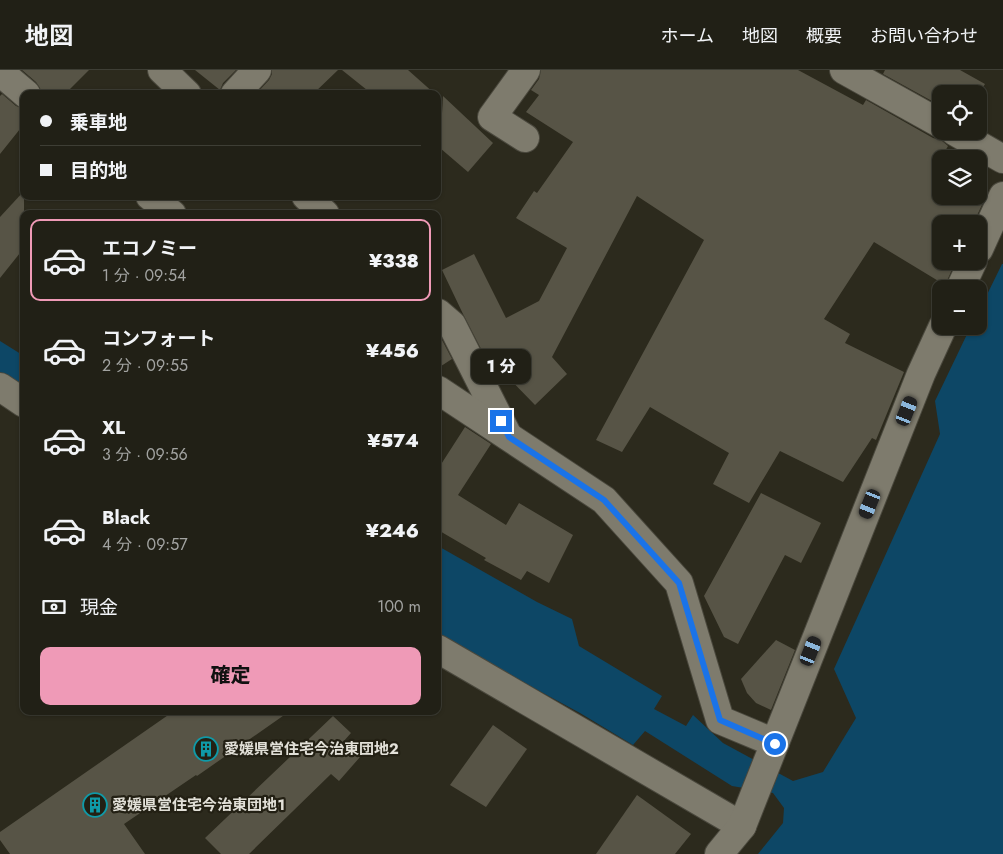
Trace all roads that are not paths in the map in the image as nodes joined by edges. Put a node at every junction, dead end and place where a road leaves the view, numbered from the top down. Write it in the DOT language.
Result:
graph roads {
  1 [pos="162,70"];
  2 [pos="257,70"];
  3 [pos="526,70"];
  4 [pos="844,70"];
  5 [pos="0,72"];
  6 [pos="21,90"];
  7 [pos="183,90"];
  8 [pos="239,90"];
  9 [pos="932,119"];
  10 [pos="525,138"];
  11 [pos="970,140"];
  12 [pos="1003,159"];
  13 [pos="1003,196"];
  14 [pos="155,200"];
  15 [pos="310,200"];
  16 [pos="167,210"];
  17 [pos="322,210"];
  18 [pos="987,231"];
  19 [pos="441,316"];
  20 [pos="939,335"];
  21 [pos="0,387"];
  22 [pos="441,392"];
  23 [pos="20,400"];
  24 [pos="509,437"];
  25 [pos="441,651"];
  26 [pos="775,744"];
  27 [pos="742,826"];
  28 [pos="719,854"];
  1 -- 7 [label="street"];
  2 -- 8 [label="street"];
  3 -- 10 [label="street"];
  4 -- 9 [label="street"];
  5 -- 6 [label="street"];
  11 -- 12 [label="street"];
  13 -- 18 [label="street"];
  14 -- 16 [label="street"];
  15 -- 17 [label="street"];
  19 -- 24 [label="street"];
  20 -- 26 [label="street"];
  21 -- 23 [label="street"];
  22 -- 24 [label="street"];
  24 -- 26 [label="street"];
  25 -- 27 [label="street"];
  26 -- 27 [label="street"];
  27 -- 28 [label="street"];
}
